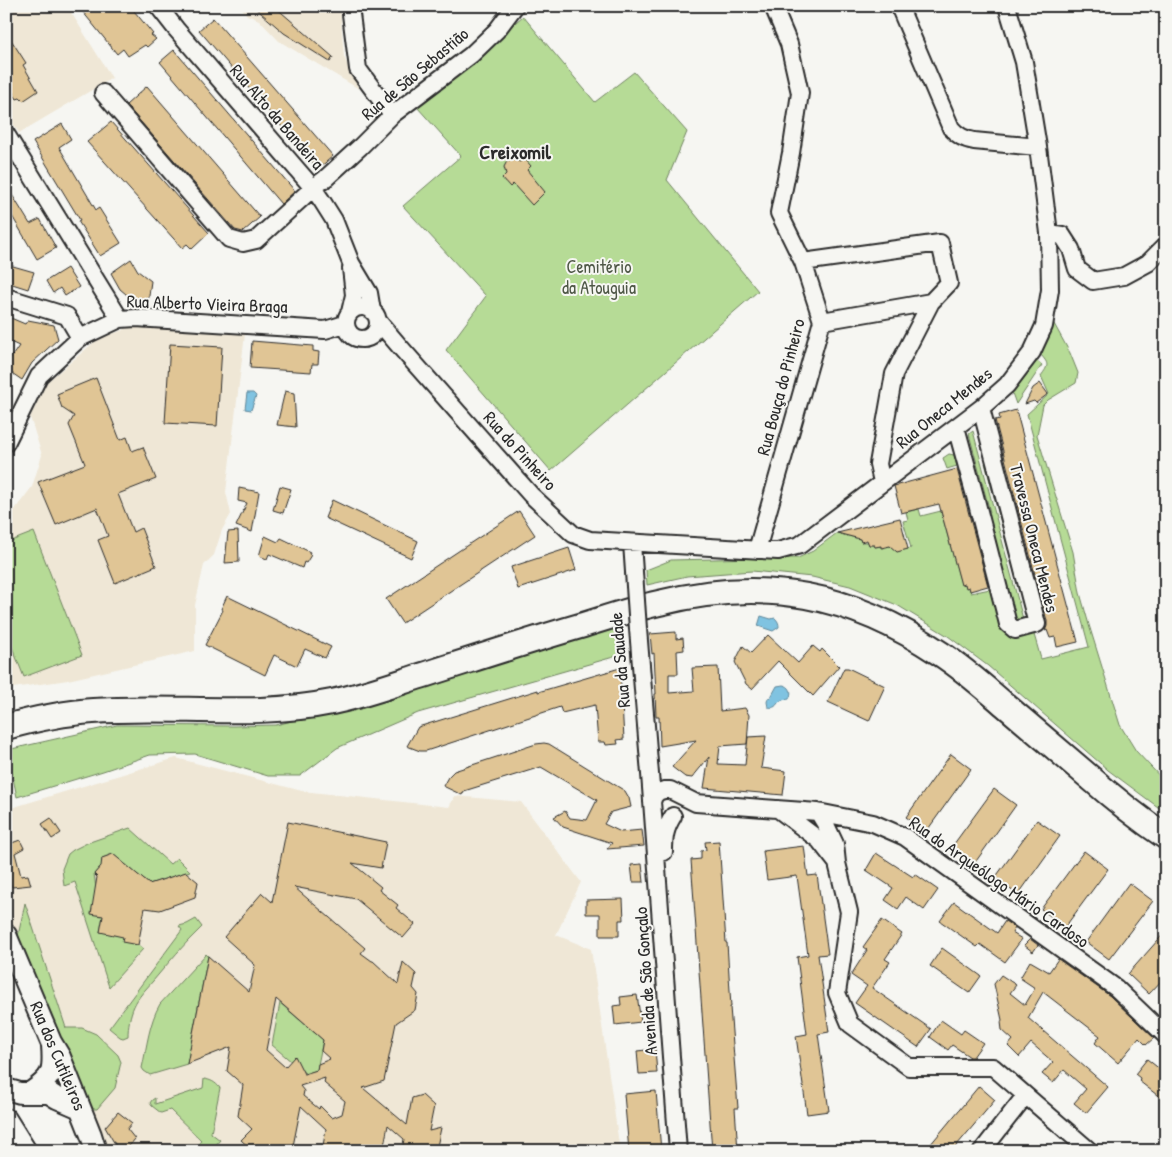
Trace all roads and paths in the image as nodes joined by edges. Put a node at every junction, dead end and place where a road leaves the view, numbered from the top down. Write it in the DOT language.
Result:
graph roads {
  1 [pos="158,6"];
  2 [pos="352,6"];
  3 [pos="515,6"];
  4 [pos="773,6"];
  5 [pos="899,6"];
  6 [pos="1007,6"];
  7 [pos="103,94"];
  8 [pos="392,115"];
  9 [pos="6,134"];
  10 [pos="1038,147"];
  11 [pos="312,188"];
  12 [pos="1050,233"];
  13 [pos="1166,245"];
  14 [pos="803,262"];
  15 [pos="351,263"];
  16 [pos="6,297"];
  17 [pos="931,302"];
  18 [pos="375,316"];
  19 [pos="348,318"];
  20 [pos="120,319"];
  21 [pos="822,320"];
  22 [pos="80,338"];
  23 [pos="365,340"];
  24 [pos="401,348"];
  25 [pos="981,408"];
  26 [pos="956,427"];
  27 [pos="6,443"];
  28 [pos="882,482"];
  29 [pos="632,543"];
  30 [pos="757,550"];
  31 [pos="11,719"];
  32 [pos="650,774"];
  33 [pos="672,792"];
  34 [pos="696,803"];
  35 [pos="652,805"];
  36 [pos="778,809"];
  37 [pos="818,812"];
  38 [pos="675,814"];
  39 [pos="1166,823"];
  40 [pos="1166,837"];
  41 [pos="819,840"];
  42 [pos="837,863"];
  43 [pos="6,935"];
  44 [pos="1166,1036"];
  45 [pos="51,1042"];
  46 [pos="6,1089"];
  47 [pos="30,1093"];
  48 [pos="1025,1096"];
  49 [pos="57,1098"];
  50 [pos="80,1108"];
  51 [pos="6,1119"];
  52 [pos="26,1151"];
  53 [pos="90,1151"];
  54 [pos="96,1151"];
  55 [pos="678,1151"];
  56 [pos="687,1151"];
  57 [pos="982,1151"];
  58 [pos="1090,1151"];
  1 -- 11 [label="street, Rua Alto da Bandeira"];
  2 -- 8 [label="street"];
  3 -- 8 [label="street, Rua de São Sebastião"];
  4 -- 14 [label="street, Rua Bouça do Pinheiro"];
  5 -- 10 [label="street"];
  6 -- 10 [label="street, Rua Oneca Mendes"];
  7 -- 11 [label="street, Rua de São Sebastião"];
  8 -- 11 [label="street, Rua de São Sebastião"];
  9 -- 20 [label="street"];
  10 -- 12 [label="street, Rua Oneca Mendes"];
  11 -- 15 [label="street, Rua Alto da Bandeira"];
  12 -- 13 [label="street"];
  12 -- 25 [label="street, Rua Oneca Mendes"];
  14 -- 17 [label="street"];
  14 -- 21 [label="street, Rua Bouça do Pinheiro"];
  15 -- 18 [label="street, Rua Alto da Bandeira"];
  15 -- 19 [label="street, Rua Alto da Bandeira"];
  16 -- 22 [label="street"];
  17 -- 21 [label="street"];
  17 -- 28 [label="street"];
  18 -- 19 [label="street"];
  18 -- 23 [label="street"];
  18 -- 24 [label="street, Rua do Pinheiro"];
  19 -- 20 [label="street, Rua Alberto Vieira Braga"];
  19 -- 23 [label="street"];
  20 -- 22 [label="street, Rua Alberto Vieira Braga"];
  21 -- 30 [label="street, Rua Bouça do Pinheiro"];
  22 -- 27 [label="street, Rua Alberto Vieira Braga"];
  23 -- 24 [label="street"];
  24 -- 29 [label="street, Rua do Pinheiro"];
  25 -- 26 [label="street, Rua Oneca Mendes"];
  25 -- 26 [label="street, Travessa Oneca Mendes"];
  26 -- 28 [label="street, Rua Oneca Mendes"];
  28 -- 30 [label="street, Rua Oneca Mendes"];
  29 -- 30 [label="street, Rua Oneca Mendes"];
  29 -- 32 [label="street, Rua da Saudade, bridge"];
  31 -- 39 [label="highway"];
  31 -- 40 [label="highway"];
  32 -- 33 [label="street"];
  32 -- 35 [label="street, Rua da Saudade"];
  33 -- 34 [label="street, Rua do Arqueólogo Mário Cardoso"];
  33 -- 35 [label="street"];
  33 -- 38 [label="street"];
  34 -- 36 [label="street, Rua do Arqueólogo Mário Cardoso"];
  34 -- 38 [label="street, Rua do Arqueólogo Mário Cardoso"];
  35 -- 38 [label="street"];
  35 -- 55 [label="street, Avenida de São Gonçalo"];
  36 -- 37 [label="street, Rua do Arqueólogo Mário Cardoso"];
  36 -- 41 [label="street"];
  37 -- 41 [label="street"];
  37 -- 42 [label="street"];
  37 -- 44 [label="street, Rua do Arqueólogo Mário Cardoso"];
  38 -- 56 [label="street, Avenida de São Gonçalo"];
  41 -- 42 [label="street"];
  42 -- 48 [label="street"];
  43 -- 45 [label="main road, Rua dos Cutileiros"];
  45 -- 47 [label="main road"];
  45 -- 50 [label="main road, Rua dos Cutileiros"];
  46 -- 47 [label="main road"];
  47 -- 49 [label="main road"];
  48 -- 57 [label="street"];
  48 -- 58 [label="street"];
  49 -- 50 [label="main road"];
  49 -- 53 [label="main road"];
  50 -- 54 [label="main road, Rua dos Cutileiros"];
  51 -- 52 [label="main road"];
}
